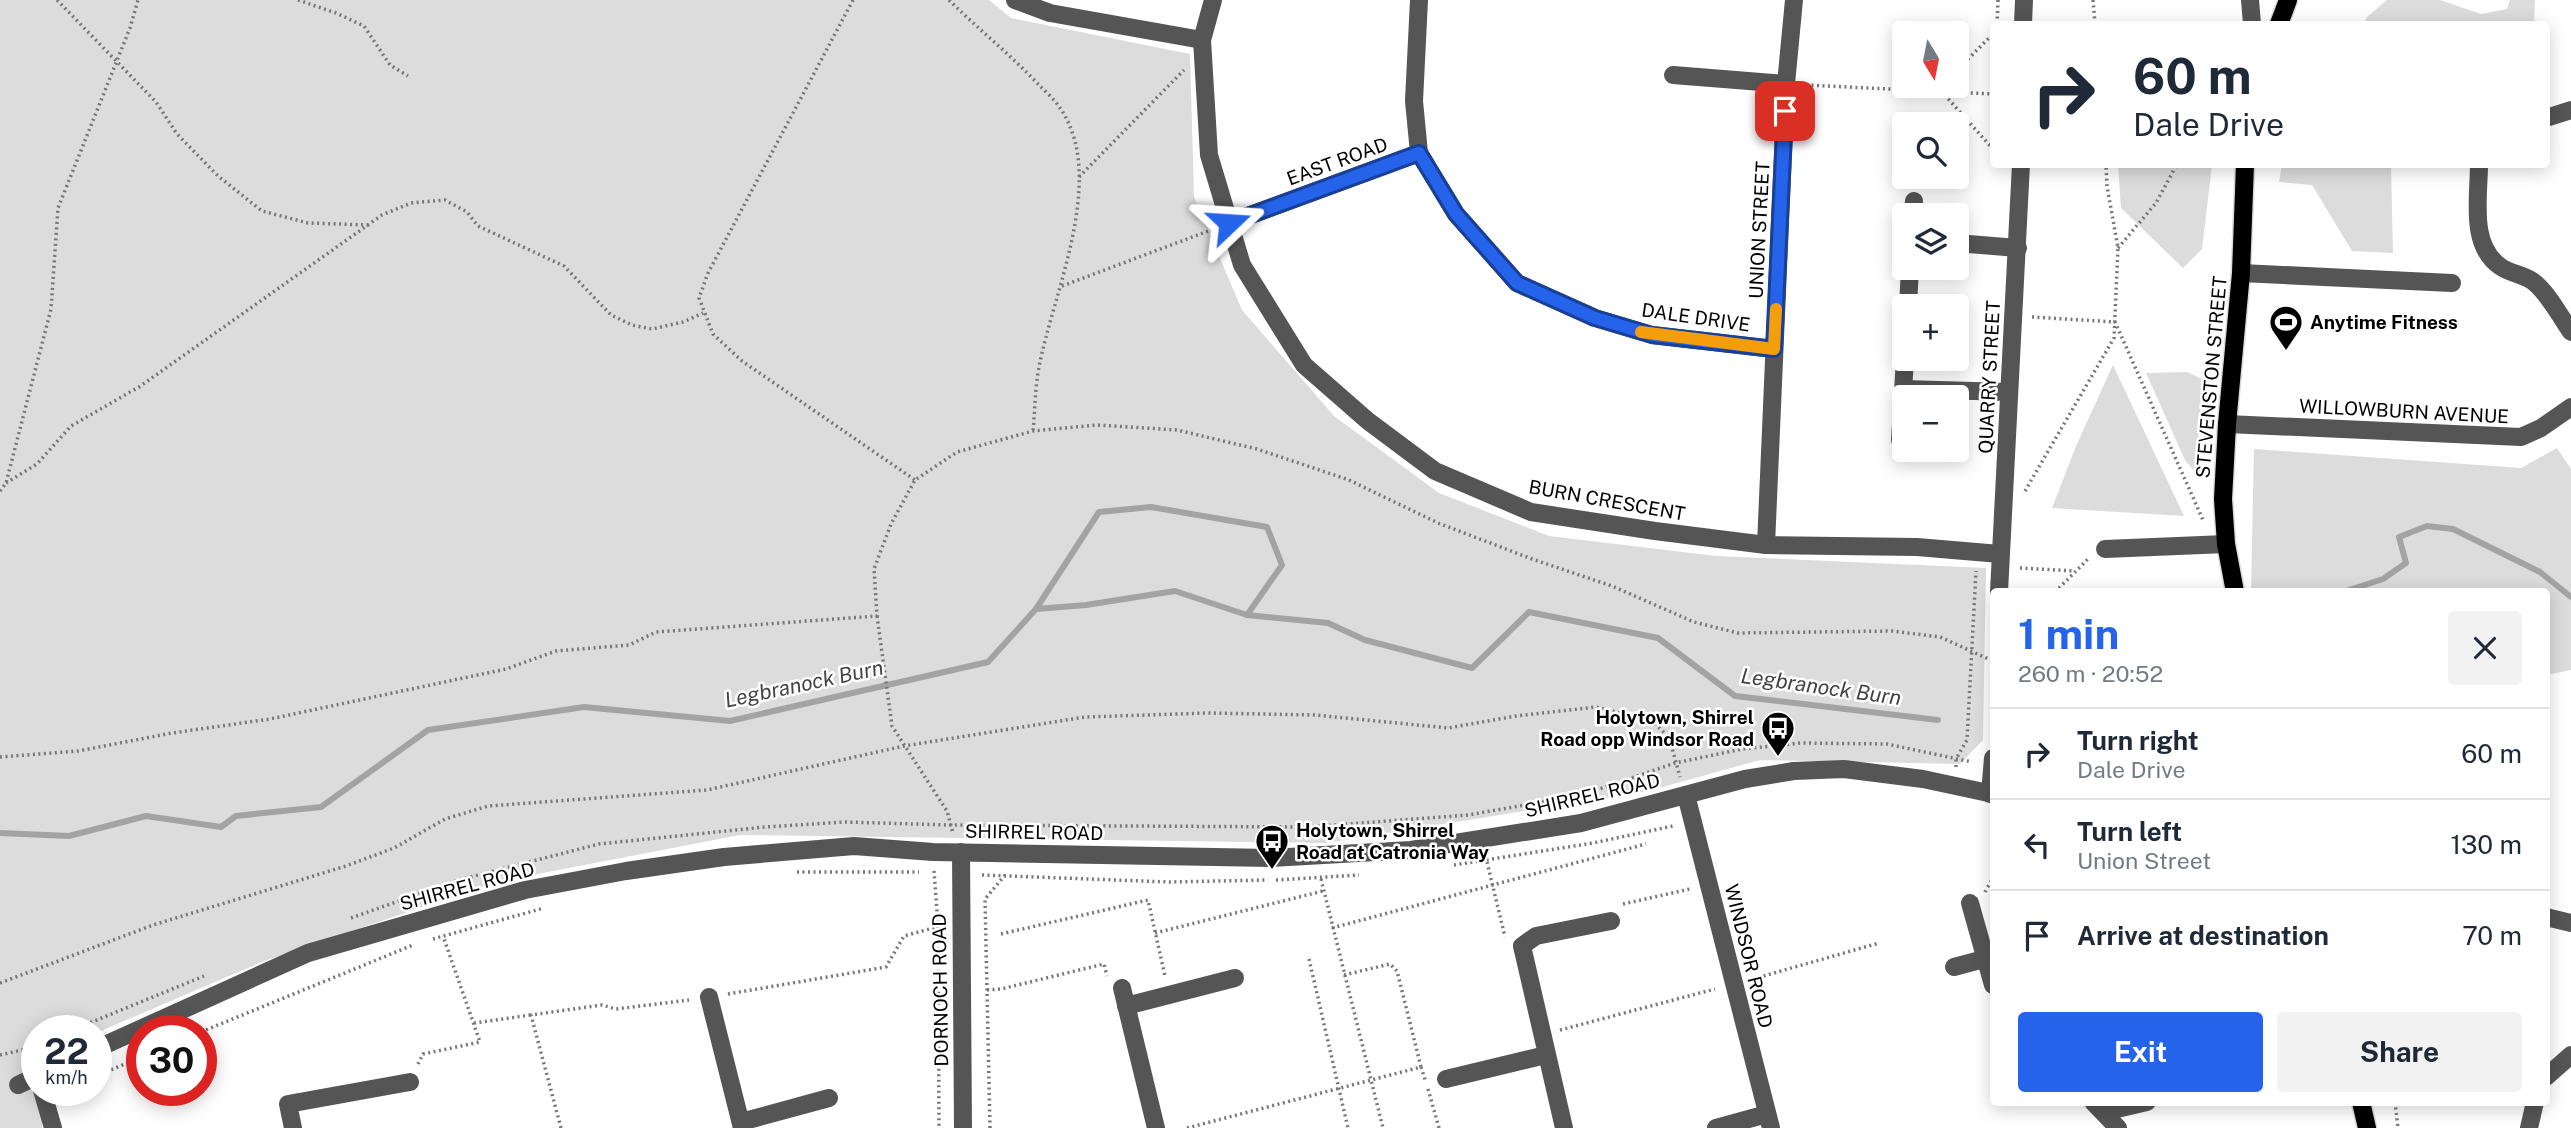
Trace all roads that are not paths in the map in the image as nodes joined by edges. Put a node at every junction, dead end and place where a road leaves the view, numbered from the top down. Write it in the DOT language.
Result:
graph roads {
  1 [pos="1016,0"];
  2 [pos="1213,0"];
  3 [pos="1419,0"];
  4 [pos="1794,0"];
  5 [pos="2024,0"];
  6 [pos="2250,0"];
  7 [pos="2288,0"];
  8 [pos="2023,21"];
  9 [pos="2252,21"];
  10 [pos="2280,21"];
  11 [pos="1203,46"];
  12 [pos="1673,75"];
  13 [pos="1786,84"];
  14 [pos="2571,110"];
  15 [pos="2550,117"];
  16 [pos="1419,153"];
  17 [pos="2021,168"];
  18 [pos="2245,168"];
  19 [pos="2479,168"];
  20 [pos="1229,223"];
  21 [pos="1969,244"];
  22 [pos="2018,248"];
  23 [pos="2241,273"];
  24 [pos="2452,283"];
  25 [pos="2571,332"];
  26 [pos="1774,349"];
  27 [pos="1969,391"];
  28 [pos="2009,392"];
  29 [pos="2571,407"];
  30 [pos="2227,424"];
  31 [pos="2220,544"];
  32 [pos="1766,545"];
  33 [pos="2105,550"];
  34 [pos="2000,554"];
  35 [pos="1999,588"];
  36 [pos="2234,588"];
  37 [pos="1686,794"];
  38 [pos="1990,794"];
  39 [pos="961,852"];
  40 [pos="1970,903"];
  41 [pos="2550,918"];
  42 [pos="1611,920"];
  43 [pos="2571,923"];
  44 [pos="1984,960"];
  45 [pos="1954,967"];
  46 [pos="1990,977"];
  47 [pos="1235,978"];
  48 [pos="1122,988"];
  49 [pos="709,997"];
  50 [pos="1126,1006"];
  51 [pos="112,1042"];
  52 [pos="1546,1055"];
  53 [pos="2571,1055"];
  54 [pos="2550,1073"];
  55 [pos="1446,1079"];
  56 [pos="410,1082"];
  57 [pos="21,1084"];
  58 [pos="18,1085"];
  59 [pos="829,1098"];
  60 [pos="47,1106"];
  61 [pos="2362,1106"];
  62 [pos="2534,1106"];
  63 [pos="2098,1107"];
  64 [pos="1768,1121"];
  65 [pos="741,1125"];
  66 [pos="52,1128"];
  67 [pos="293,1128"];
  68 [pos="963,1128"];
  69 [pos="1156,1128"];
  70 [pos="1564,1128"];
  71 [pos="1716,1128"];
  72 [pos="2118,1128"];
  73 [pos="2367,1128"];
  74 [pos="2529,1128"];
  1 -- 11 [label="street"];
  2 -- 11 [label="street, BURN CRESCENT"];
  3 -- 16 [label="street, DALE DRIVE"];
  4 -- 13 [label="street, UNION STREET"];
  5 -- 8 [label="street"];
  6 -- 9 [label="street"];
  7 -- 10 [label="main road"];
  11 -- 20 [label="street, BURN CRESCENT"];
  12 -- 13 [label="street"];
  13 -- 26 [label="street, UNION STREET"];
  14 -- 15 [label="street"];
  16 -- 20 [label="street, EAST ROAD"];
  16 -- 26 [label="street, DALE DRIVE"];
  17 -- 22 [label="street, QUARRY STREET"];
  18 -- 23 [label="main road, STEVENSTON STREET"];
  19 -- 25 [label="street"];
  20 -- 32 [label="street, BURN CRESCENT"];
  21 -- 22 [label="street"];
  22 -- 28 [label="street, QUARRY STREET"];
  23 -- 24 [label="street"];
  23 -- 30 [label="main road, STEVENSTON STREET"];
  26 -- 32 [label="street, UNION STREET"];
  27 -- 28 [label="street"];
  28 -- 34 [label="street, QUARRY STREET"];
  29 -- 30 [label="street, WILLOWBURN AVENUE"];
  30 -- 31 [label="main road, STEVENSTON STREET"];
  31 -- 33 [label="street"];
  31 -- 36 [label="main road, STEVENSTON STREET"];
  32 -- 34 [label="street, BURN CRESCENT"];
  34 -- 35 [label="street, QUARRY STREET"];
  37 -- 38 [label="street, SHIRREL ROAD"];
  37 -- 39 [label="street, SHIRREL ROAD"];
  37 -- 64 [label="street, WINDSOR ROAD"];
  39 -- 51 [label="street, SHIRREL ROAD"];
  39 -- 68 [label="street, DORNOCH ROAD"];
  40 -- 44 [label="street"];
  41 -- 43 [label="street"];
  42 -- 52 [label="street"];
  44 -- 45 [label="street"];
  44 -- 46 [label="street"];
  47 -- 50 [label="street"];
  48 -- 50 [label="street"];
  49 -- 65 [label="street"];
  50 -- 69 [label="street"];
  52 -- 55 [label="street"];
  52 -- 70 [label="street"];
  53 -- 54 [label="street"];
  56 -- 67 [label="street"];
  57 -- 58 [label="street"];
  59 -- 65 [label="street"];
  60 -- 66 [label="street"];
  61 -- 73 [label="main road"];
  62 -- 74 [label="street"];
  63 -- 72 [label="street"];
  64 -- 71 [label="street"];
}
